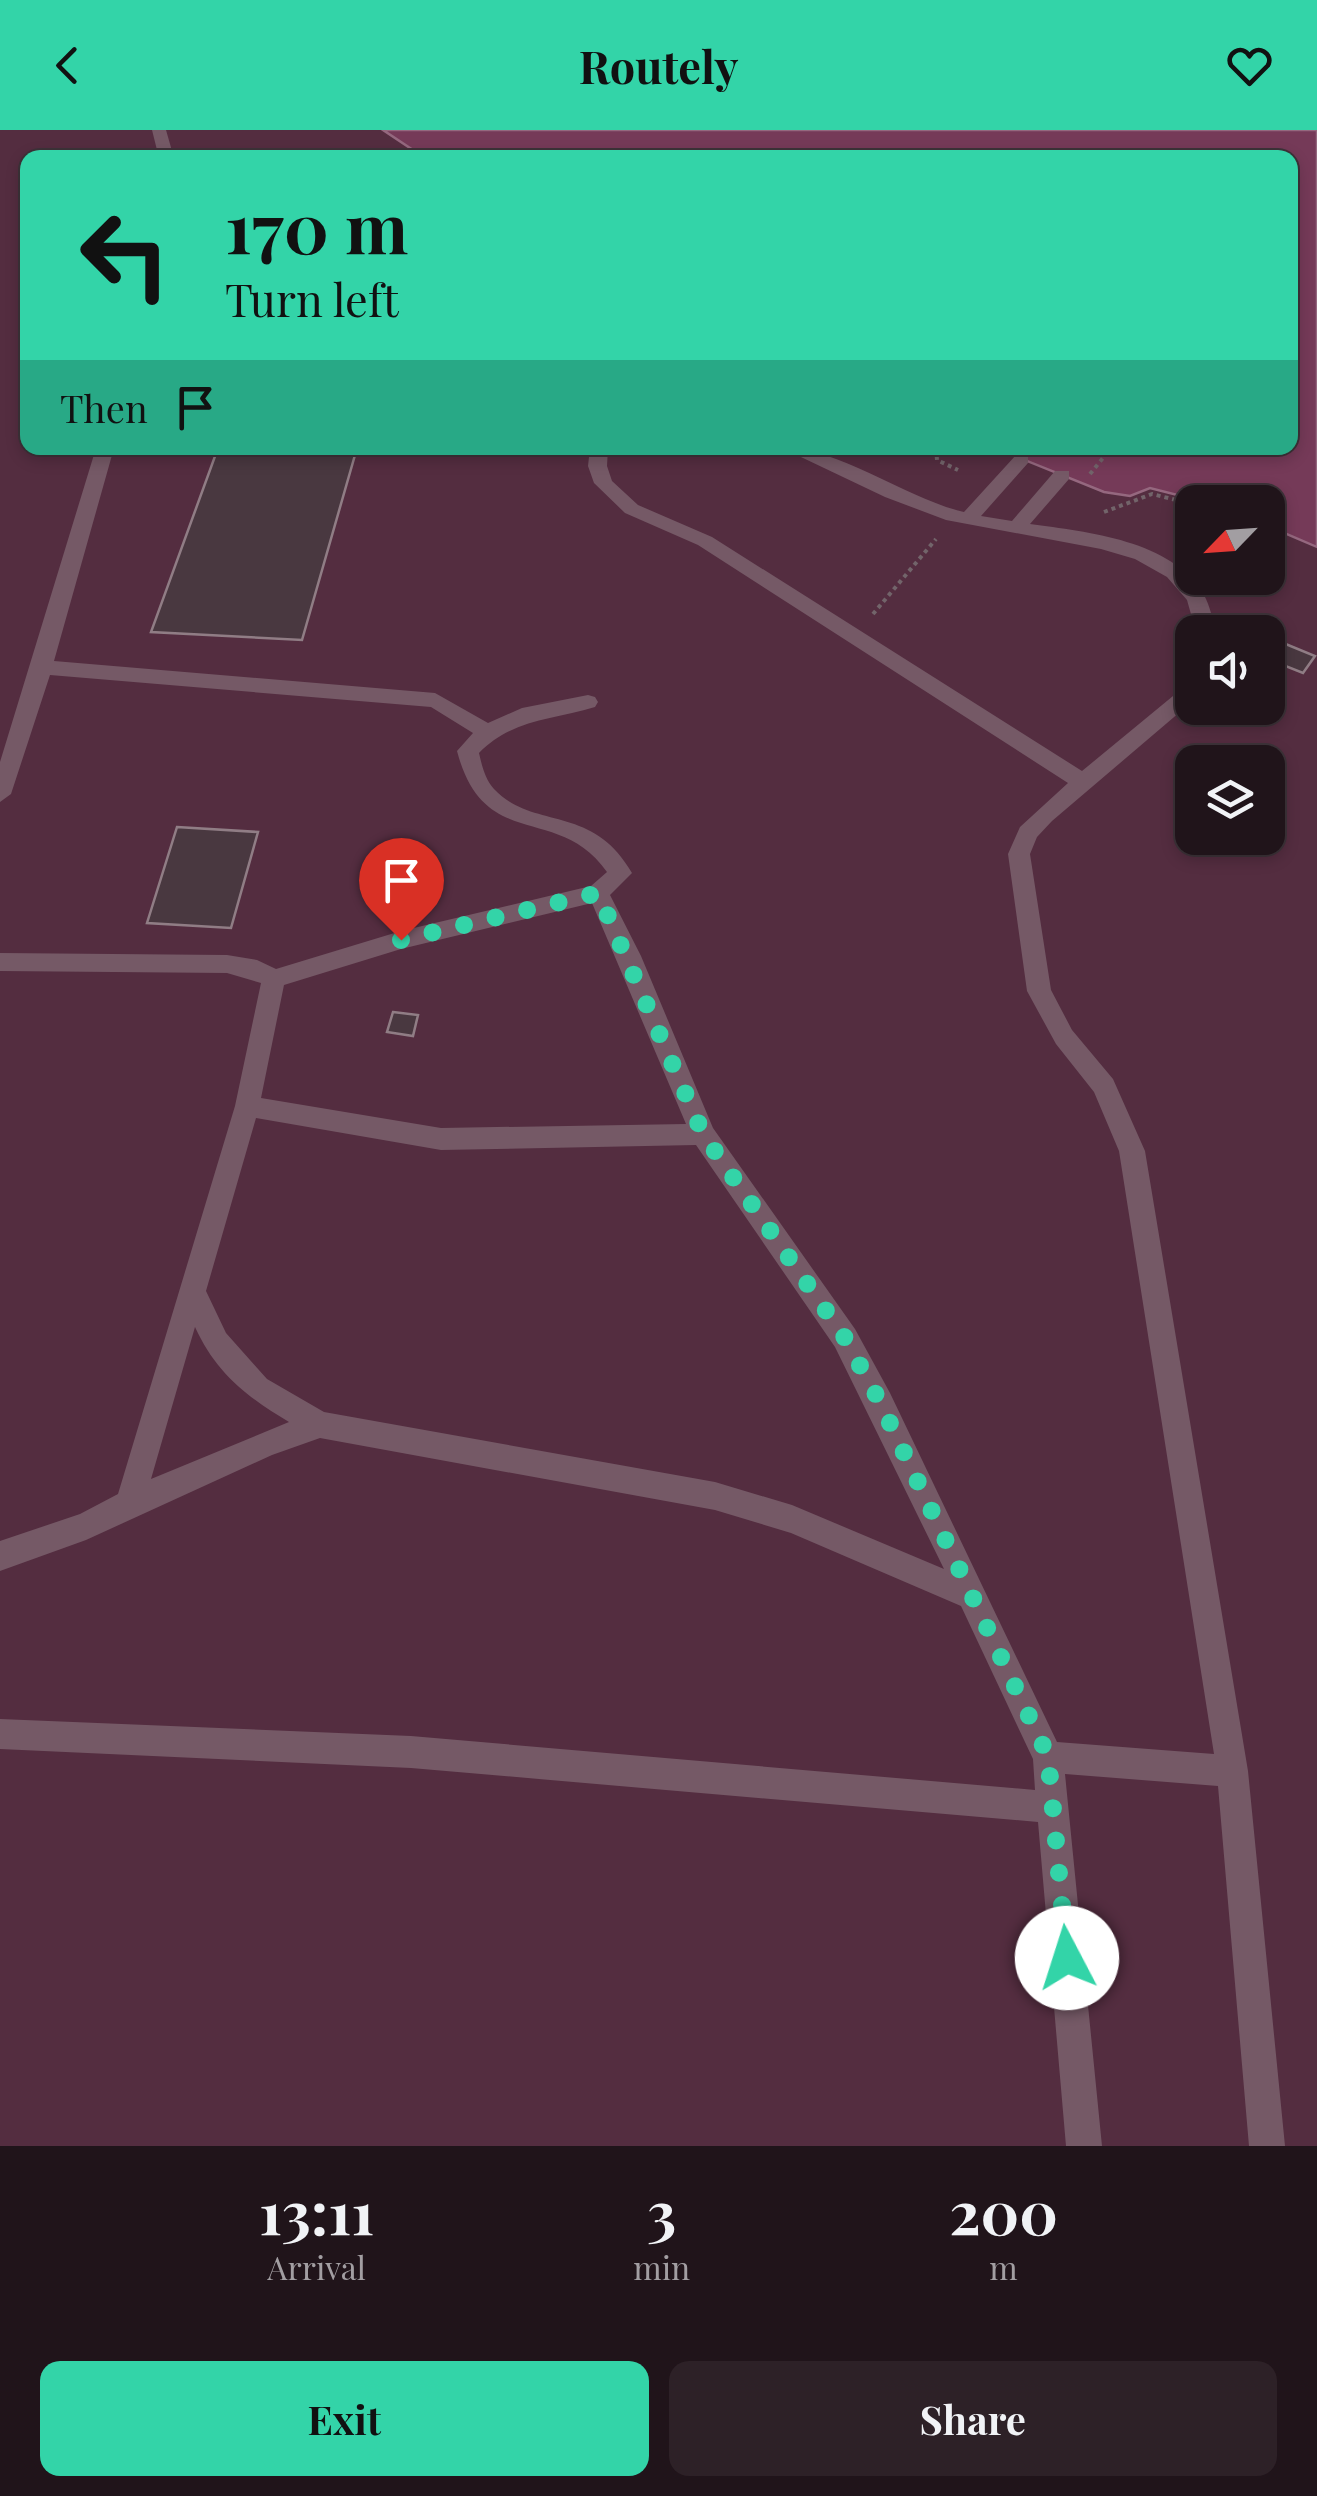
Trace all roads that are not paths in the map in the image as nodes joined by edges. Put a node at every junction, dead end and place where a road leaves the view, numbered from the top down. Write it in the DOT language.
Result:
graph roads {
  1 [pos="103,455"];
  2 [pos="597,455"];
  3 [pos="808,455"];
  4 [pos="1022,458"];
  5 [pos="1062,475"];
  6 [pos="962,518"];
  7 [pos="1018,526"];
  8 [pos="1200,615"];
  9 [pos="42,668"];
  10 [pos="588,702"];
  11 [pos="1175,705"];
  12 [pos="486,731"];
  13 [pos="1081,781"];
  14 [pos="0,794"];
  15 [pos="598,893"];
  16 [pos="0,962"];
  17 [pos="274,980"];
  18 [pos="247,1106"];
  19 [pos="703,1134"];
  20 [pos="194,1292"];
  21 [pos="320,1425"];
  22 [pos="130,1503"];
  23 [pos="0,1556"];
  24 [pos="972,1596"];
  25 [pos="0,1734"];
  26 [pos="1048,1756"];
  27 [pos="1232,1771"];
  28 [pos="1053,1807"];
  29 [pos="1084,2146"];
  30 [pos="1268,2146"];
  1 -- 9 [label="lane"];
  2 -- 13 [label="lane"];
  3 -- 6 [label="lane"];
  4 -- 6 [label="lane"];
  5 -- 7 [label="lane"];
  6 -- 7 [label="lane"];
  7 -- 8 [label="lane"];
  9 -- 12 [label="lane"];
  9 -- 14 [label="lane"];
  10 -- 12 [label="lane"];
  11 -- 13 [label="lane"];
  12 -- 15 [label="lane"];
  13 -- 27 [label="lane"];
  15 -- 17 [label="lane"];
  15 -- 19 [label="lane"];
  16 -- 17 [label="lane"];
  17 -- 18 [label="lane"];
  18 -- 19 [label="lane"];
  18 -- 20 [label="lane"];
  19 -- 24 [label="lane"];
  20 -- 21 [label="lane"];
  20 -- 22 [label="lane"];
  21 -- 22 [label="lane"];
  21 -- 24 [label="lane"];
  22 -- 23 [label="lane"];
  24 -- 26 [label="lane"];
  25 -- 28 [label="lane"];
  26 -- 27 [label="lane"];
  26 -- 28 [label="lane"];
  27 -- 30 [label="lane"];
  28 -- 29 [label="lane"];
}
